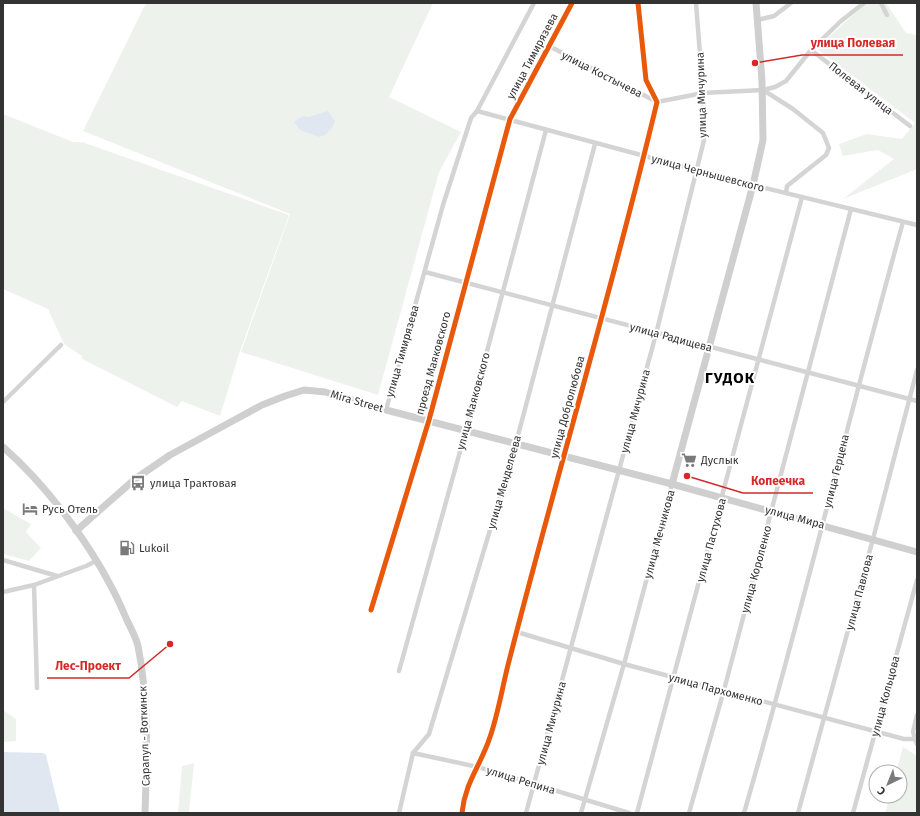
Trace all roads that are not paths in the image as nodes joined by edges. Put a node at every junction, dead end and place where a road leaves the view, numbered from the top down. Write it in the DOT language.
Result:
graph roads {
  1 [pos="534,3"];
  2 [pos="572,3"];
  3 [pos="638,3"];
  4 [pos="696,3"];
  5 [pos="756,3"];
  6 [pos="791,3"];
  7 [pos="864,3"];
  8 [pos="881,3"];
  9 [pos="887,15"];
  10 [pos="758,20"];
  11 [pos="549,46"];
  12 [pos="811,50"];
  13 [pos="763,90"];
  14 [pos="703,93"];
  15 [pos="657,102"];
  16 [pos="477,111"];
  17 [pos="510,119"];
  18 [pos="910,126"];
  19 [pos="546,130"];
  20 [pos="595,144"];
  21 [pos="644,156"];
  22 [pos="698,170"];
  23 [pos="753,185"];
  24 [pos="786,193"];
  25 [pos="802,197"];
  26 [pos="851,209"];
  27 [pos="903,222"];
  28 [pos="917,225"];
  29 [pos="425,272"];
  30 [pos="465,282"];
  31 [pos="502,292"];
  32 [pos="552,306"];
  33 [pos="602,318"];
  34 [pos="656,334"];
  35 [pos="60,345"];
  36 [pos="710,348"];
  37 [pos="760,360"];
  38 [pos="917,370"];
  39 [pos="808,372"];
  40 [pos="858,385"];
  41 [pos="909,399"];
  42 [pos="917,401"];
  43 [pos="3,402"];
  44 [pos="386,410"];
  45 [pos="429,420"];
  46 [pos="466,430"];
  47 [pos="516,443"];
  48 [pos="3,447"];
  49 [pos="564,456"];
  50 [pos="618,470"];
  51 [pos="672,484"];
  52 [pos="723,498"];
  53 [pos="772,511"];
  54 [pos="823,525"];
  55 [pos="76,531"];
  56 [pos="873,539"];
  57 [pos="917,552"];
  58 [pos="3,560"];
  59 [pos="96,561"];
  60 [pos="57,576"];
  61 [pos="917,580"];
  62 [pos="34,585"];
  63 [pos="3,592"];
  64 [pos="371,610"];
  65 [pos="517,632"];
  66 [pos="571,648"];
  67 [pos="624,664"];
  68 [pos="399,671"];
  69 [pos="673,677"];
  70 [pos="37,688"];
  71 [pos="724,690"];
  72 [pos="775,705"];
  73 [pos="917,716"];
  74 [pos="825,717"];
  75 [pos="876,731"];
  76 [pos="916,738"];
  77 [pos="917,744"];
  78 [pos="413,753"];
  79 [pos="478,766"];
  80 [pos="534,785"];
  81 [pos="584,800"];
  82 [pos="145,813"];
  83 [pos="399,813"];
  84 [pos="462,813"];
  85 [pos="526,813"];
  86 [pos="580,813"];
  87 [pos="629,813"];
  88 [pos="637,813"];
  89 [pos="689,813"];
  90 [pos="744,813"];
  91 [pos="798,813"];
  92 [pos="853,813"];
  1 -- 16 [label="street, улица Тимирязева"];
  2 -- 11 [label="street, улица Тимирязева"];
  3 -- 15 [label="street"];
  4 -- 14 [label="street, улица Мичурина"];
  5 -- 10 [label="main road"];
  6 -- 10 [label="street"];
  7 -- 12 [label="street"];
  8 -- 9 [label="street"];
  10 -- 13 [label="main road"];
  11 -- 15 [label="street, улица Костычева"];
  11 -- 17 [label="street, улица Тимирязева"];
  12 -- 13 [label="street"];
  12 -- 18 [label="street, Полевая улица"];
  13 -- 14 [label="street"];
  13 -- 23 [label="main road"];
  13 -- 24 [label="street"];
  14 -- 15 [label="street"];
  14 -- 22 [label="street, улица Мичурина"];
  15 -- 21 [label="street, улица Добролюбова"];
  16 -- 17 [label="street, улица Чернышевского"];
  16 -- 29 [label="street, улица Тимирязева"];
  17 -- 19 [label="street, улица Чернышевского"];
  17 -- 30 [label="street, проезд Маяковского"];
  19 -- 20 [label="street, улица Чернышевского"];
  19 -- 31 [label="street, улица Маяковского"];
  20 -- 21 [label="street, улица Чернышевского"];
  20 -- 32 [label="street, улица Менделеева"];
  21 -- 22 [label="street, улица Чернышевского"];
  21 -- 33 [label="street, улица Добролюбова"];
  22 -- 23 [label="street, улица Чернышевского"];
  22 -- 34 [label="street, улица Мичурина"];
  23 -- 24 [label="street, улица Чернышевского"];
  23 -- 36 [label="main road, улица Мечникова"];
  24 -- 25 [label="street, улица Чернышевского"];
  25 -- 26 [label="street, улица Чернышевского"];
  25 -- 37 [label="street, улица Пастухова"];
  26 -- 27 [label="street, улица Чернышевского"];
  26 -- 39 [label="street, улица Короленко"];
  27 -- 28 [label="street, улица Чернышевского"];
  27 -- 40 [label="street, улица Герцена"];
  29 -- 30 [label="street, улица Радищева"];
  29 -- 44 [label="street, улица Тимирязева"];
  30 -- 31 [label="street, улица Радищева"];
  30 -- 45 [label="street, проезд Маяковского"];
  31 -- 32 [label="street, улица Радищева"];
  31 -- 46 [label="street, улица Маяковского"];
  32 -- 33 [label="street, улица Радищева"];
  32 -- 47 [label="street, улица Менделеева"];
  33 -- 34 [label="street, улица Радищева"];
  33 -- 49 [label="street, улица Добролюбова"];
  34 -- 36 [label="street, улица Радищева"];
  34 -- 50 [label="street, улица Мичурина"];
  35 -- 43 [label="street"];
  36 -- 37 [label="street, улица Радищева"];
  36 -- 51 [label="main road, улица Мечникова"];
  37 -- 39 [label="street, улица Радищева"];
  37 -- 52 [label="street, улица Пастухова"];
  38 -- 41 [label="street, улица Павлова"];
  39 -- 40 [label="street, улица Радищева"];
  39 -- 53 [label="street, улица Короленко"];
  40 -- 41 [label="street, улица Радищева"];
  40 -- 54 [label="street, улица Герцена"];
  41 -- 42 [label="street, улица Радищева"];
  41 -- 56 [label="street, улица Павлова"];
  44 -- 45 [label="main road, Mira Street"];
  44 -- 55 [label="main road, Mira Street"];
  45 -- 46 [label="main road, Mira Street"];
  45 -- 64 [label="street, проезд Маяковского"];
  46 -- 47 [label="main road, Mira Street"];
  46 -- 68 [label="street, улица Маяковского"];
  47 -- 49 [label="main road, Mira Street"];
  47 -- 78 [label="street, улица Менделеева"];
  48 -- 55 [label="main road, Сарапул - Воткинск"];
  49 -- 50 [label="main road, Mira Street"];
  49 -- 65 [label="street, улица Добролюбова"];
  50 -- 51 [label="main road, Mira Street"];
  50 -- 66 [label="street, улица Мичурина"];
  51 -- 52 [label="main road, улица Мира"];
  51 -- 67 [label="street, улица Мечникова"];
  52 -- 53 [label="main road, улица Мира"];
  52 -- 69 [label="street, улица Пастухова"];
  53 -- 54 [label="main road, улица Мира"];
  53 -- 71 [label="street, улица Короленко"];
  54 -- 56 [label="main road, улица Мира"];
  54 -- 72 [label="street, улица Герцена"];
  55 -- 59 [label="main road, Сарапул - Воткинск"];
  56 -- 57 [label="main road, улица Мира"];
  56 -- 74 [label="street, улица Павлова"];
  58 -- 60 [label="street"];
  59 -- 60 [label="street"];
  59 -- 82 [label="main road, Сарапул - Воткинск"];
  60 -- 62 [label="street"];
  61 -- 75 [label="street, улица Кольцова"];
  62 -- 63 [label="street"];
  62 -- 70 [label="street"];
  65 -- 66 [label="street, улица Пархоменко"];
  65 -- 79 [label="street, улица Добролюбова"];
  66 -- 67 [label="street, улица Пархоменко"];
  66 -- 80 [label="street, улица Мичурина"];
  67 -- 69 [label="street, улица Пархоменко"];
  67 -- 81 [label="street, улица Мечникова"];
  69 -- 71 [label="street, улица Пархоменко"];
  69 -- 88 [label="street, улица Пастухова"];
  71 -- 72 [label="street, улица Пархоменко"];
  71 -- 89 [label="street, улица Короленко"];
  72 -- 74 [label="street, улица Пархоменко"];
  72 -- 90 [label="street, улица Герцена"];
  73 -- 76 [label="street"];
  74 -- 75 [label="street, улица Пархоменко"];
  74 -- 91 [label="street, улица Павлова"];
  75 -- 76 [label="street, улица Пархоменко"];
  75 -- 92 [label="street, улица Кольцова"];
  76 -- 77 [label="street"];
  78 -- 79 [label="street, улица Репина"];
  78 -- 83 [label="street, улица Менделеева"];
  79 -- 80 [label="street, улица Репина"];
  79 -- 84 [label="street, улица Добролюбова"];
  80 -- 81 [label="street, улица Репина"];
  80 -- 85 [label="street, улица Мичурина"];
  81 -- 86 [label="street, улица Мечникова"];
  81 -- 87 [label="street, улица Репина"];
}
